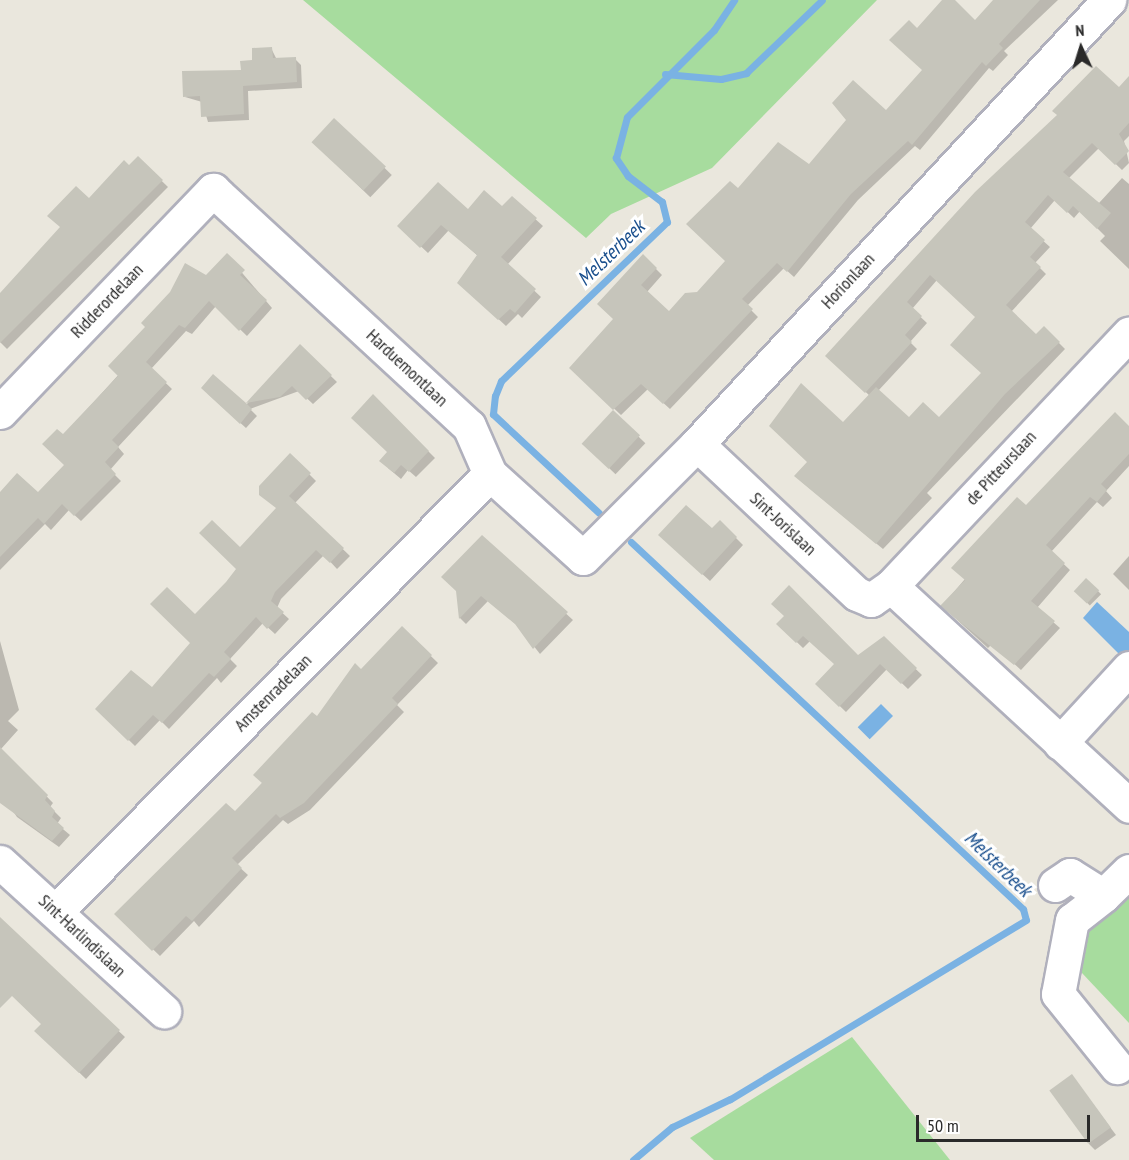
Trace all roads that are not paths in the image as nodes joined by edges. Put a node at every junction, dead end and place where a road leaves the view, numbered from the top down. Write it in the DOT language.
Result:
graph roads {
  1 [pos="1109,0"];
  2 [pos="213,190"];
  3 [pos="1125,346"];
  4 [pos="0,412"];
  5 [pos="697,444"];
  6 [pos="490,474"];
  7 [pos="583,558"];
  8 [pos="881,593"];
  9 [pos="1127,670"];
  10 [pos="1060,743"];
  11 [pos="1129,806"];
  12 [pos="0,862"];
  13 [pos="1129,871"];
  14 [pos="1055,885"];
  15 [pos="1103,896"];
  16 [pos="56,911"];
  17 [pos="164,1011"];
  18 [pos="1117,1067"];
  1 -- 5 [label="street, Horionlaan"];
  2 -- 4 [label="street, Ridderordelaan"];
  2 -- 6 [label="street, Harduemontlaan"];
  3 -- 8 [label="street, de Pitteurslaan"];
  5 -- 7 [label="street, Horionlaan"];
  5 -- 8 [label="street, Sint-Jorislaan"];
  6 -- 7 [label="street, Harduemontlaan"];
  6 -- 16 [label="street, Amstenradelaan"];
  8 -- 10 [label="street, Sint-Jorislaan"];
  9 -- 10 [label="street"];
  10 -- 11 [label="street, Sint-Jorislaan"];
  12 -- 16 [label="street, Sint-Harlindislaan"];
  13 -- 15 [label="street"];
  14 -- 15 [label="street"];
  15 -- 18 [label="street"];
  16 -- 17 [label="street, Sint-Harlindislaan"];
}
